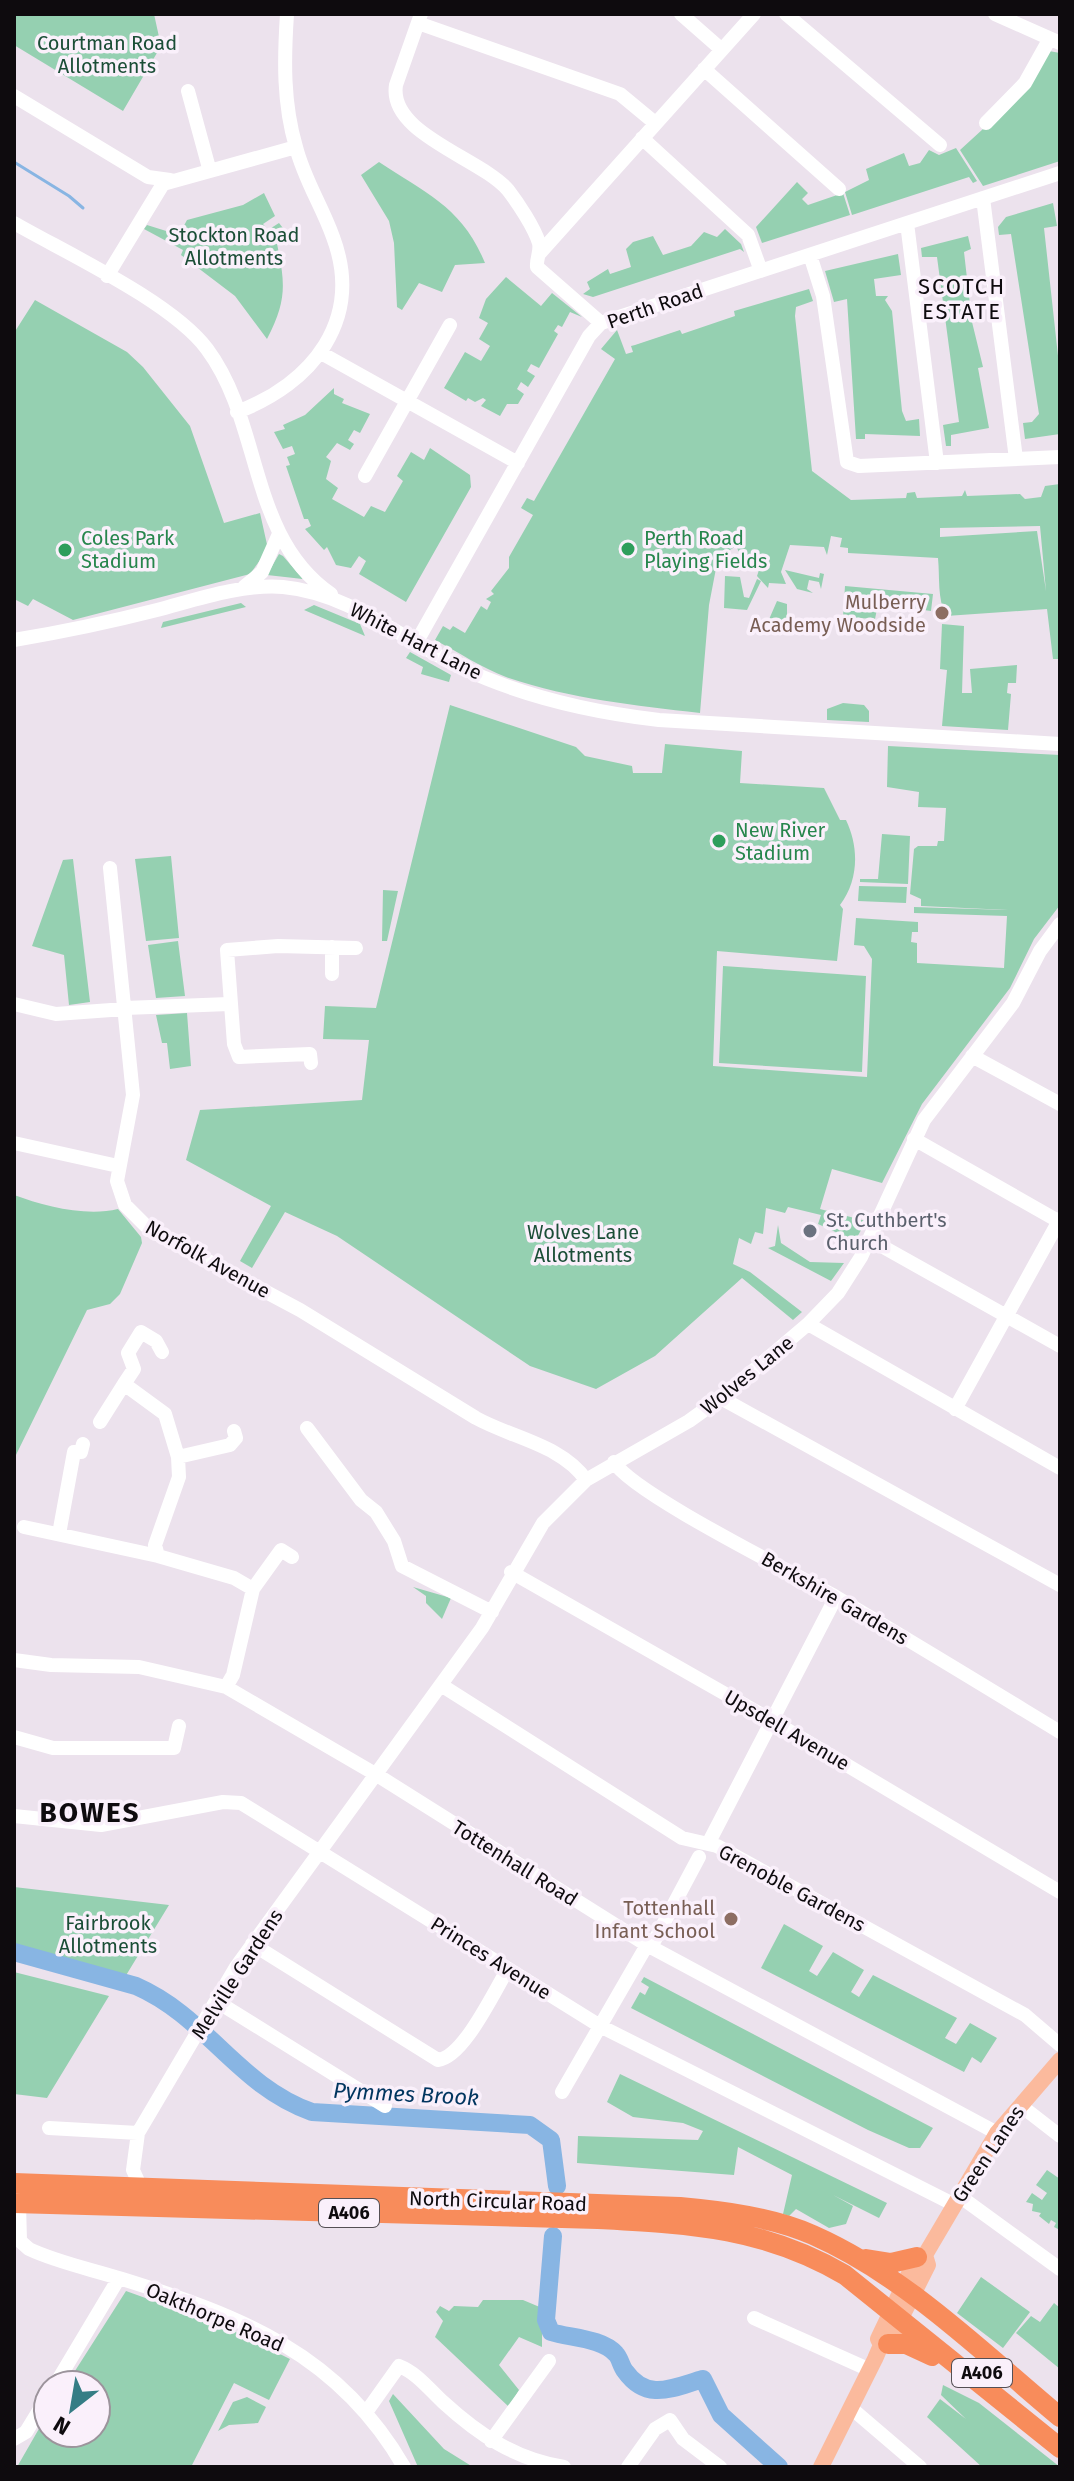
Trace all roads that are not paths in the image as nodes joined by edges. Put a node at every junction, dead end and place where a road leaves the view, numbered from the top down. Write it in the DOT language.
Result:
graph roads {
  1 [pos="287,14"];
  2 [pos="681,14"];
  3 [pos="754,14"];
  4 [pos="786,14"];
  5 [pos="995,14"];
  6 [pos="419,19"];
  7 [pos="1055,42"];
  8 [pos="722,50"];
  9 [pos="704,69"];
  10 [pos="188,91"];
  11 [pos="14,96"];
  12 [pos="655,123"];
  13 [pos="986,123"];
  14 [pos="642,138"];
  15 [pos="940,145"];
  16 [pos="296,147"];
  17 [pos="209,168"];
  18 [pos="1060,173"];
  19 [pos="148,177"];
  20 [pos="170,180"];
  21 [pos="839,189"];
  22 [pos="156,192"];
  23 [pos="983,198"];
  24 [pos="907,223"];
  25 [pos="14,225"];
  26 [pos="531,228"];
  27 [pos="561,230"];
  28 [pos="539,254"];
  29 [pos="810,255"];
  30 [pos="761,271"];
  31 [pos="107,276"];
  32 [pos="601,323"];
  33 [pos="450,325"];
  34 [pos="321,353"];
  35 [pos="407,401"];
  36 [pos="237,412"];
  37 [pos="1060,457"];
  38 [pos="1016,459"];
  39 [pos="518,463"];
  40 [pos="937,463"];
  41 [pos="365,476"];
  42 [pos="278,536"];
  43 [pos="238,589"];
  44 [pos="349,605"];
  45 [pos="14,640"];
  46 [pos="416,643"];
  47 [pos="1060,744"];
  48 [pos="110,868"];
  49 [pos="1060,924"];
  50 [pos="332,947"];
  51 [pos="356,948"];
  52 [pos="332,974"];
  53 [pos="14,1004"];
  54 [pos="229,1004"];
  55 [pos="125,1008"];
  56 [pos="972,1056"];
  57 [pos="311,1063"];
  58 [pos="1060,1104"];
  59 [pos="914,1139"];
  60 [pos="14,1143"];
  61 [pos="118,1166"];
  62 [pos="1060,1221"];
  63 [pos="869,1239"];
  64 [pos="1007,1316"];
  65 [pos="808,1324"];
  66 [pos="1060,1346"];
  67 [pos="162,1352"];
  68 [pos="124,1384"];
  69 [pos="721,1398"];
  70 [pos="955,1409"];
  71 [pos="100,1422"];
  72 [pos="307,1428"];
  73 [pos="234,1431"];
  74 [pos="83,1444"];
  75 [pos="178,1457"];
  76 [pos="614,1462"];
  77 [pos="1060,1468"];
  78 [pos="586,1480"];
  79 [pos="24,1527"];
  80 [pos="59,1534"];
  81 [pos="158,1556"];
  82 [pos="292,1557"];
  83 [pos="511,1572"];
  84 [pos="1060,1585"];
  85 [pos="253,1589"];
  86 [pos="836,1597"];
  87 [pos="492,1612"];
  88 [pos="14,1660"];
  89 [pos="441,1685"];
  90 [pos="226,1687"];
  91 [pos="771,1720"];
  92 [pos="179,1726"];
  93 [pos="1060,1732"];
  94 [pos="14,1737"];
  95 [pos="377,1775"];
  96 [pos="14,1816"];
  97 [pos="708,1844"];
  98 [pos="321,1851"];
  99 [pos="699,1857"];
  100 [pos="1060,1892"];
  101 [pos="252,1944"];
  102 [pos="649,1946"];
  103 [pos="508,1969"];
  104 [pos="216,2001"];
  105 [pos="600,2026"];
  106 [pos="1060,2045"];
  107 [pos="1060,2060"];
  108 [pos="562,2092"];
  109 [pos="1020,2105"];
  110 [pos="385,2106"];
  111 [pos="49,2128"];
  112 [pos="138,2133"];
  113 [pos="997,2133"];
  114 [pos="1060,2136"];
  115 [pos="14,2183"];
  116 [pos="138,2183"];
  117 [pos="956,2200"];
  118 [pos="17,2203"];
  119 [pos="769,2223"];
  120 [pos="921,2256"];
  121 [pos="858,2259"];
  122 [pos="1060,2269"];
  123 [pos="119,2278"];
  124 [pos="901,2305"];
  125 [pos="754,2318"];
  126 [pos="884,2344"];
  127 [pos="944,2356"];
  128 [pos="549,2361"];
  129 [pos="65,2369"];
  130 [pos="870,2370"];
  131 [pos="851,2408"];
  132 [pos="367,2411"];
  133 [pos="1060,2417"];
  134 [pos="32,2422"];
  135 [pos="1060,2435"];
  136 [pos="14,2439"];
  137 [pos="491,2441"];
  138 [pos="1060,2448"];
  139 [pos="404,2467"];
  140 [pos="564,2467"];
  141 [pos="628,2467"];
  142 [pos="720,2467"];
  143 [pos="821,2467"];
  144 [pos="920,2467"];
  1 -- 16 [label="street"];
  2 -- 8 [label="street"];
  3 -- 8 [label="street"];
  4 -- 15 [label="street"];
  5 -- 7 [label="street"];
  6 -- 12 [label="street"];
  6 -- 26 [label="street"];
  7 -- 13 [label="street"];
  8 -- 9 [label="street"];
  9 -- 12 [label="street"];
  9 -- 21 [label="street"];
  10 -- 17 [label="street"];
  11 -- 19 [label="street"];
  12 -- 14 [label="street"];
  14 -- 27 [label="street"];
  14 -- 30 [label="street"];
  16 -- 17 [label="street"];
  16 -- 34 [label="street"];
  17 -- 20 [label="street"];
  18 -- 23 [label="street, Perth Road"];
  19 -- 20 [label="street"];
  19 -- 22 [label="street"];
  20 -- 22 [label="street"];
  22 -- 31 [label="street"];
  23 -- 24 [label="street, Perth Road"];
  23 -- 38 [label="street"];
  24 -- 29 [label="street, Perth Road"];
  24 -- 40 [label="street"];
  25 -- 31 [label="street"];
  26 -- 27 [label="street"];
  26 -- 28 [label="street"];
  27 -- 28 [label="street"];
  28 -- 32 [label="street"];
  29 -- 30 [label="street, Perth Road"];
  29 -- 40 [label="street"];
  30 -- 32 [label="street, Perth Road"];
  31 -- 36 [label="street"];
  32 -- 39 [label="street, Perth Road"];
  33 -- 35 [label="street"];
  34 -- 35 [label="street"];
  34 -- 36 [label="street"];
  35 -- 39 [label="street"];
  35 -- 41 [label="street"];
  36 -- 42 [label="street"];
  37 -- 38 [label="street"];
  38 -- 40 [label="street"];
  39 -- 46 [label="street, Perth Road"];
  42 -- 43 [label="street"];
  42 -- 44 [label="street"];
  43 -- 44 [label="street, White Hart Lane"];
  43 -- 45 [label="street, White Hart Lane"];
  44 -- 46 [label="street, White Hart Lane"];
  46 -- 47 [label="street, White Hart Lane"];
  48 -- 55 [label="street, Norfolk Avenue"];
  49 -- 56 [label="street, Wolves Lane"];
  50 -- 51 [label="street"];
  50 -- 52 [label="street"];
  50 -- 54 [label="street"];
  53 -- 55 [label="street"];
  54 -- 55 [label="street"];
  54 -- 57 [label="street"];
  55 -- 61 [label="street, Norfolk Avenue"];
  56 -- 58 [label="street"];
  56 -- 59 [label="street, Wolves Lane"];
  59 -- 62 [label="street"];
  59 -- 63 [label="street, Wolves Lane"];
  60 -- 61 [label="street"];
  61 -- 78 [label="street, Norfolk Avenue"];
  62 -- 64 [label="street"];
  63 -- 64 [label="street"];
  63 -- 65 [label="street, Wolves Lane"];
  64 -- 66 [label="street"];
  64 -- 70 [label="street"];
  65 -- 69 [label="street, Wolves Lane"];
  65 -- 70 [label="street"];
  67 -- 68 [label="street"];
  68 -- 71 [label="street"];
  68 -- 75 [label="street"];
  69 -- 76 [label="street, Wolves Lane"];
  69 -- 84 [label="street"];
  70 -- 77 [label="street"];
  72 -- 87 [label="street"];
  73 -- 75 [label="street"];
  74 -- 80 [label="street"];
  75 -- 81 [label="street"];
  76 -- 78 [label="street, Wolves Lane"];
  76 -- 86 [label="street, Berkshire Gardens"];
  78 -- 83 [label="street, Wolves Lane"];
  79 -- 80 [label="street"];
  80 -- 81 [label="street"];
  81 -- 85 [label="street"];
  82 -- 85 [label="street"];
  83 -- 87 [label="street, Wolves Lane"];
  83 -- 91 [label="street, Upsdell Avenue"];
  85 -- 90 [label="street"];
  86 -- 91 [label="street"];
  86 -- 93 [label="street, Berkshire Gardens"];
  87 -- 89 [label="street, Wolves Lane"];
  88 -- 90 [label="street, Tottenhall Road"];
  89 -- 95 [label="street, Wolves Lane"];
  89 -- 97 [label="street, Grenoble Gardens"];
  90 -- 95 [label="street, Tottenhall Road"];
  91 -- 97 [label="street"];
  91 -- 100 [label="street, Upsdell Avenue"];
  92 -- 94 [label="street"];
  95 -- 98 [label="street, Melville Gardens"];
  95 -- 102 [label="street, Tottenhall Road"];
  96 -- 98 [label="street, Princes Avenue"];
  97 -- 106 [label="street, Grenoble Gardens"];
  98 -- 101 [label="street, Melville Gardens"];
  98 -- 103 [label="street, Princes Avenue"];
  99 -- 102 [label="street"];
  101 -- 103 [label="street"];
  101 -- 104 [label="street, Melville Gardens"];
  102 -- 105 [label="street"];
  102 -- 113 [label="street, Tottenhall Road"];
  103 -- 105 [label="street, Princes Avenue"];
  104 -- 110 [label="street"];
  104 -- 112 [label="street, Melville Gardens"];
  105 -- 108 [label="street"];
  105 -- 117 [label="street, Princes Avenue"];
  107 -- 109 [label="main road, Green Lanes"];
  109 -- 113 [label="main road, Green Lanes"];
  109 -- 114 [label="street"];
  111 -- 112 [label="street"];
  112 -- 116 [label="street, Melville Gardens"];
  113 -- 117 [label="main road, Green Lanes"];
  115 -- 116 [label="highway, North Circular Road / A406"];
  116 -- 119 [label="highway, North Circular Road / A406"];
  117 -- 120 [label="main road, Green Lanes"];
  117 -- 122 [label="street, Princes Avenue"];
  118 -- 123 [label="street, Oakthorpe Road"];
  118 -- 124 [label="highway, North Circular Road / A406"];
  119 -- 121 [label="highway, North Circular Road / A406"];
  119 -- 124 [label="highway, A406"];
  120 -- 121 [label="highway, A406"];
  120 -- 124 [label="main road, Green Lanes"];
  121 -- 124 [label="highway, North Circular Road / A406"];
  123 -- 129 [label="street"];
  123 -- 132 [label="street, Oakthorpe Road"];
  124 -- 126 [label="main road, Green Lanes"];
  124 -- 127 [label="highway, A406"];
  124 -- 133 [label="highway, A406"];
  124 -- 135 [label="highway, A406"];
  125 -- 130 [label="street"];
  126 -- 127 [label="highway, A406"];
  126 -- 130 [label="main road, Green Lanes"];
  127 -- 138 [label="highway, A406"];
  128 -- 137 [label="street"];
  130 -- 131 [label="main road, Green Lanes"];
  131 -- 143 [label="main road, Green Lanes"];
  131 -- 144 [label="street"];
  132 -- 137 [label="street"];
  132 -- 139 [label="street, Oakthorpe Road"];
  134 -- 136 [label="street"];
  137 -- 140 [label="street"];
  141 -- 142 [label="street"];
}
